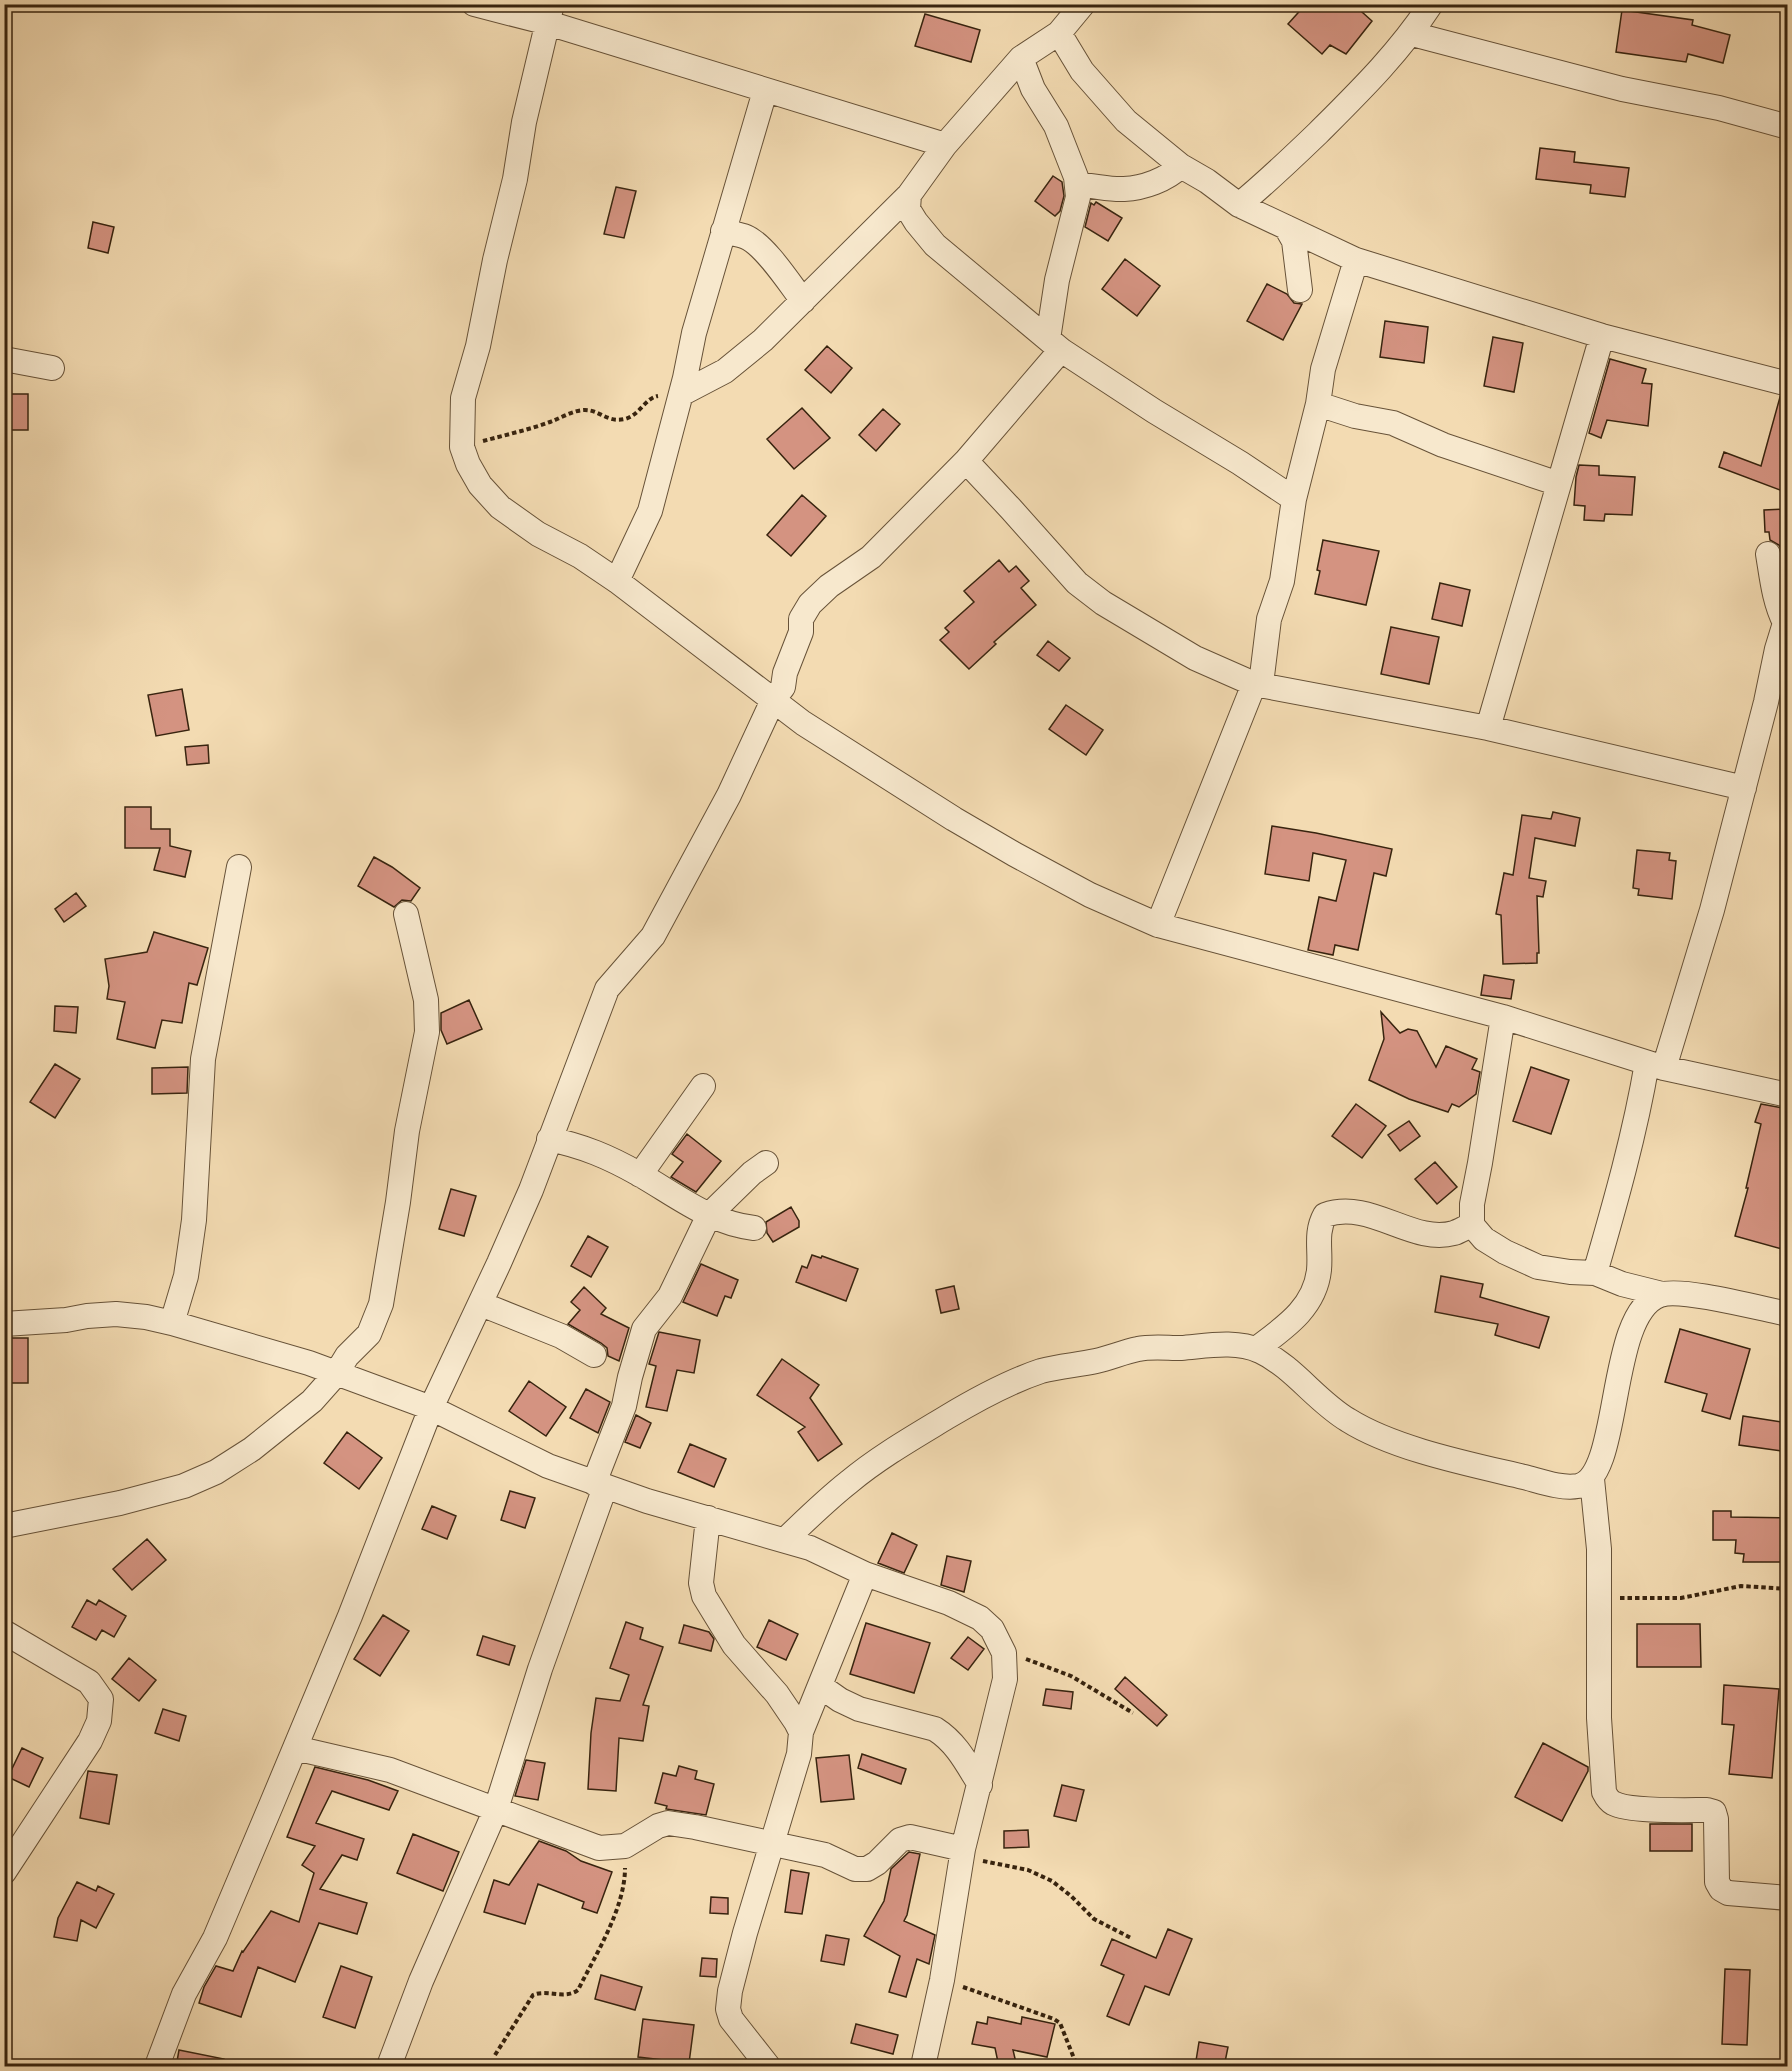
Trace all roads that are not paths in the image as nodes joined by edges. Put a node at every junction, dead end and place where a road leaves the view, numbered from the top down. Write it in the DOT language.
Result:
graph roads {
  1 [pos="474,4"];
  2 [pos="1083,4"];
  3 [pos="1431,4"];
  4 [pos="550,14"];
  5 [pos="1059,33"];
  6 [pos="1412,34"];
  7 [pos="1021,58"];
  8 [pos="765,91"];
  9 [pos="1788,127"];
  10 [pos="945,145"];
  11 [pos="1181,166"];
  12 [pos="1077,185"];
  13 [pos="909,195"];
  14 [pos="1239,205"];
  15 [pos="1286,227"];
  16 [pos="723,231"];
  17 [pos="1356,260"];
  18 [pos="1300,290"];
  19 [pos="803,301"];
  20 [pos="1602,336"];
  21 [pos="1054,345"];
  22 [pos="4,359"];
  23 [pos="52,368"];
  24 [pos="1788,384"];
  25 [pos="681,395"];
  26 [pos="1318,404"];
  27 [pos="966,461"];
  28 [pos="1559,484"];
  29 [pos="1294,499"];
  30 [pos="1768,554"];
  31 [pos="618,581"];
  32 [pos="1786,622"];
  33 [pos="1254,684"];
  34 [pos="772,700"];
  35 [pos="1488,728"];
  36 [pos="1744,788"];
  37 [pos="238,867"];
  38 [pos="406,914"];
  39 [pos="1158,925"];
  40 [pos="1503,1017"];
  41 [pos="1655,1065"];
  42 [pos="703,1086"];
  43 [pos="1788,1095"];
  44 [pos="549,1139"];
  45 [pos="766,1163"];
  46 [pos="640,1175"];
  47 [pos="709,1215"];
  48 [pos="1472,1225"];
  49 [pos="754,1228"];
  50 [pos="1594,1273"];
  51 [pos="1662,1294"];
  52 [pos="481,1304"];
  53 [pos="1788,1314"];
  54 [pos="172,1323"];
  55 [pos="4,1324"];
  56 [pos="1256,1349"];
  57 [pos="594,1355"];
  58 [pos="336,1374"];
  59 [pos="430,1408"];
  60 [pos="1592,1479"];
  61 [pos="600,1485"];
  62 [pos="708,1518"];
  63 [pos="4,1526"];
  64 [pos="785,1540"];
  65 [pos="865,1574"];
  66 [pos="4,1632"];
  67 [pos="820,1686"];
  68 [pos="801,1732"];
  69 [pos="295,1748"];
  70 [pos="980,1785"];
  71 [pos="496,1809"];
  72 [pos="772,1844"];
  73 [pos="962,1853"];
  74 [pos="4,1872"];
  75 [pos="1788,1898"];
  76 [pos="157,2067"];
  77 [pos="389,2067"];
  78 [pos="768,2067"];
  79 [pos="923,2067"];
  1 -- 4 [label="street"];
  2 -- 5 [label="street"];
  3 -- 6 [label="street"];
  4 -- 8 [label="street"];
  4 -- 31 [label="street"];
  5 -- 7 [label="street"];
  5 -- 11 [label="street"];
  6 -- 9 [label="street"];
  6 -- 14 [label="street"];
  7 -- 10 [label="street"];
  7 -- 12 [label="street"];
  8 -- 10 [label="street"];
  8 -- 16 [label="street"];
  10 -- 13 [label="street"];
  11 -- 12 [label="street"];
  11 -- 14 [label="street"];
  12 -- 21 [label="street"];
  13 -- 19 [label="street"];
  13 -- 21 [label="street"];
  14 -- 15 [label="street"];
  15 -- 17 [label="street"];
  15 -- 18 [label="street"];
  16 -- 19 [label="street"];
  16 -- 25 [label="street"];
  17 -- 20 [label="street"];
  17 -- 26 [label="street"];
  19 -- 25 [label="street"];
  20 -- 24 [label="street"];
  20 -- 28 [label="street"];
  21 -- 27 [label="street"];
  21 -- 29 [label="street"];
  22 -- 23 [label="street"];
  25 -- 31 [label="street"];
  26 -- 28 [label="street"];
  26 -- 29 [label="street"];
  27 -- 33 [label="street"];
  27 -- 34 [label="street"];
  28 -- 35 [label="street"];
  29 -- 33 [label="street"];
  30 -- 32 [label="street"];
  31 -- 34 [label="street"];
  32 -- 36 [label="street"];
  33 -- 35 [label="street"];
  33 -- 39 [label="street"];
  34 -- 39 [label="street"];
  34 -- 44 [label="street"];
  35 -- 36 [label="street"];
  36 -- 41 [label="street"];
  37 -- 54 [label="street"];
  38 -- 58 [label="street"];
  39 -- 40 [label="street"];
  40 -- 41 [label="street"];
  40 -- 48 [label="street"];
  41 -- 43 [label="street"];
  41 -- 50 [label="street"];
  42 -- 46 [label="street"];
  44 -- 46 [label="street"];
  44 -- 52 [label="street"];
  45 -- 47 [label="street"];
  46 -- 47 [label="street"];
  47 -- 49 [label="street"];
  47 -- 61 [label="street"];
  48 -- 50 [label="street"];
  48 -- 56 [label="street"];
  50 -- 51 [label="street"];
  51 -- 53 [label="street"];
  51 -- 60 [label="street"];
  52 -- 57 [label="street"];
  52 -- 59 [label="street"];
  54 -- 55 [label="street"];
  54 -- 58 [label="street"];
  56 -- 60 [label="street"];
  56 -- 64 [label="street"];
  58 -- 59 [label="street"];
  58 -- 63 [label="street"];
  59 -- 61 [label="street"];
  59 -- 69 [label="street"];
  60 -- 75 [label="street"];
  61 -- 62 [label="street"];
  61 -- 71 [label="street"];
  62 -- 64 [label="street"];
  62 -- 68 [label="street"];
  64 -- 65 [label="street"];
  65 -- 67 [label="street"];
  65 -- 70 [label="street"];
  66 -- 74 [label="street"];
  67 -- 68 [label="street"];
  67 -- 70 [label="street"];
  68 -- 72 [label="street"];
  69 -- 71 [label="street"];
  69 -- 76 [label="street"];
  70 -- 73 [label="street"];
  71 -- 72 [label="street"];
  71 -- 77 [label="street"];
  72 -- 73 [label="street"];
  72 -- 78 [label="street"];
  73 -- 79 [label="street"];
}
